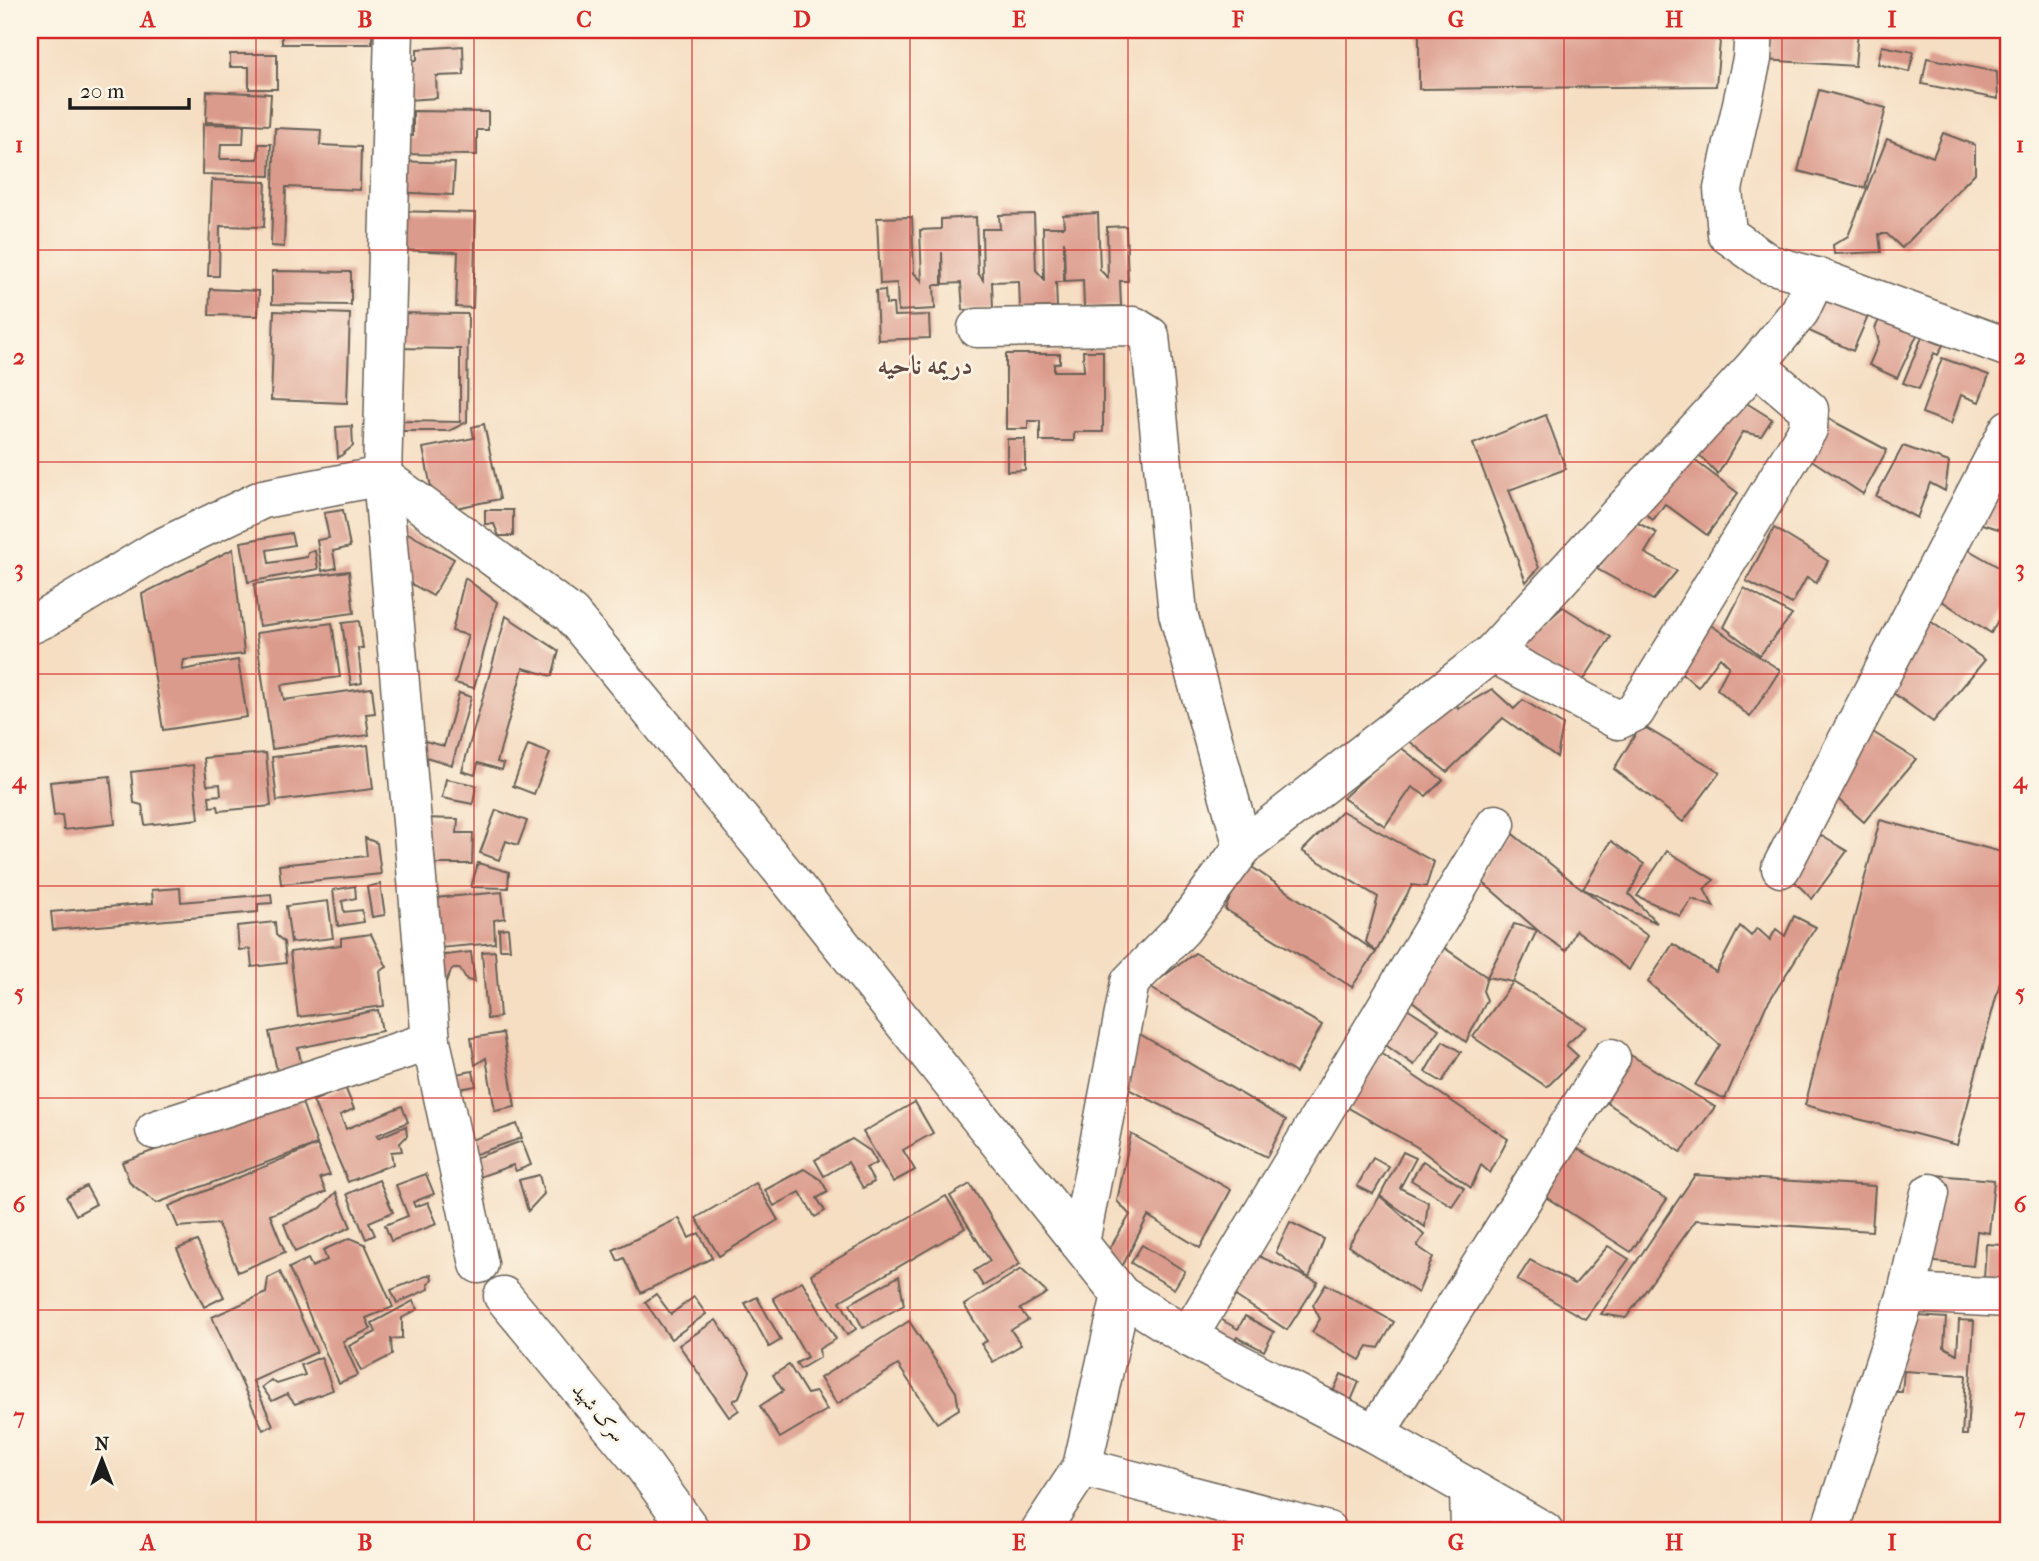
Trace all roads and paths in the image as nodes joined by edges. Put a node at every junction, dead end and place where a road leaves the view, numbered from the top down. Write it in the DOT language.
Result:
graph roads {
  1 [pos="394,30"];
  2 [pos="1754,30"];
  3 [pos="1816,277"];
  4 [pos="977,328"];
  5 [pos="2009,348"];
  6 [pos="1756,365"];
  7 [pos="2009,429"];
  8 [pos="382,476"];
  9 [pos="30,625"];
  10 [pos="1492,653"];
  11 [pos="1496,824"];
  12 [pos="1243,847"];
  13 [pos="1781,868"];
  14 [pos="431,1041"];
  15 [pos="1611,1058"];
  16 [pos="155,1130"];
  17 [pos="1930,1193"];
  18 [pos="1080,1243"];
  19 [pos="479,1264"];
  20 [pos="1907,1293"];
  21 [pos="1121,1295"];
  22 [pos="503,1296"];
  23 [pos="2009,1298"];
  24 [pos="1188,1337"];
  25 [pos="1375,1434"];
  26 [pos="1082,1467"];
  27 [pos="1469,1488"];
  28 [pos="691,1531"];
  29 [pos="1040,1531"];
  30 [pos="1328,1531"];
  31 [pos="1470,1531"];
  32 [pos="1544,1531"];
  33 [pos="1830,1531"];
  1 -- 8 [label="street"];
  2 -- 3 [label="street"];
  3 -- 5 [label="street"];
  3 -- 6 [label="street"];
  4 -- 12 [label="street"];
  6 -- 10 [label="street"];
  6 -- 10 [label="street"];
  7 -- 13 [label="street"];
  8 -- 9 [label="street"];
  8 -- 14 [label="street"];
  8 -- 18 [label="street"];
  10 -- 12 [label="street"];
  11 -- 24 [label="street"];
  12 -- 18 [label="street"];
  14 -- 16 [label="street"];
  14 -- 19 [label="street"];
  15 -- 25 [label="street"];
  17 -- 20 [label="street"];
  18 -- 21 [label="street"];
  20 -- 23 [label="street"];
  20 -- 33 [label="street"];
  21 -- 24 [label="street"];
  21 -- 26 [label="street"];
  22 -- 28 [label="street, سرک شهید"];
  24 -- 25 [label="street"];
  25 -- 27 [label="street"];
  26 -- 29 [label="street"];
  26 -- 30 [label="street"];
  27 -- 31 [label="street"];
  27 -- 32 [label="street"];
}
